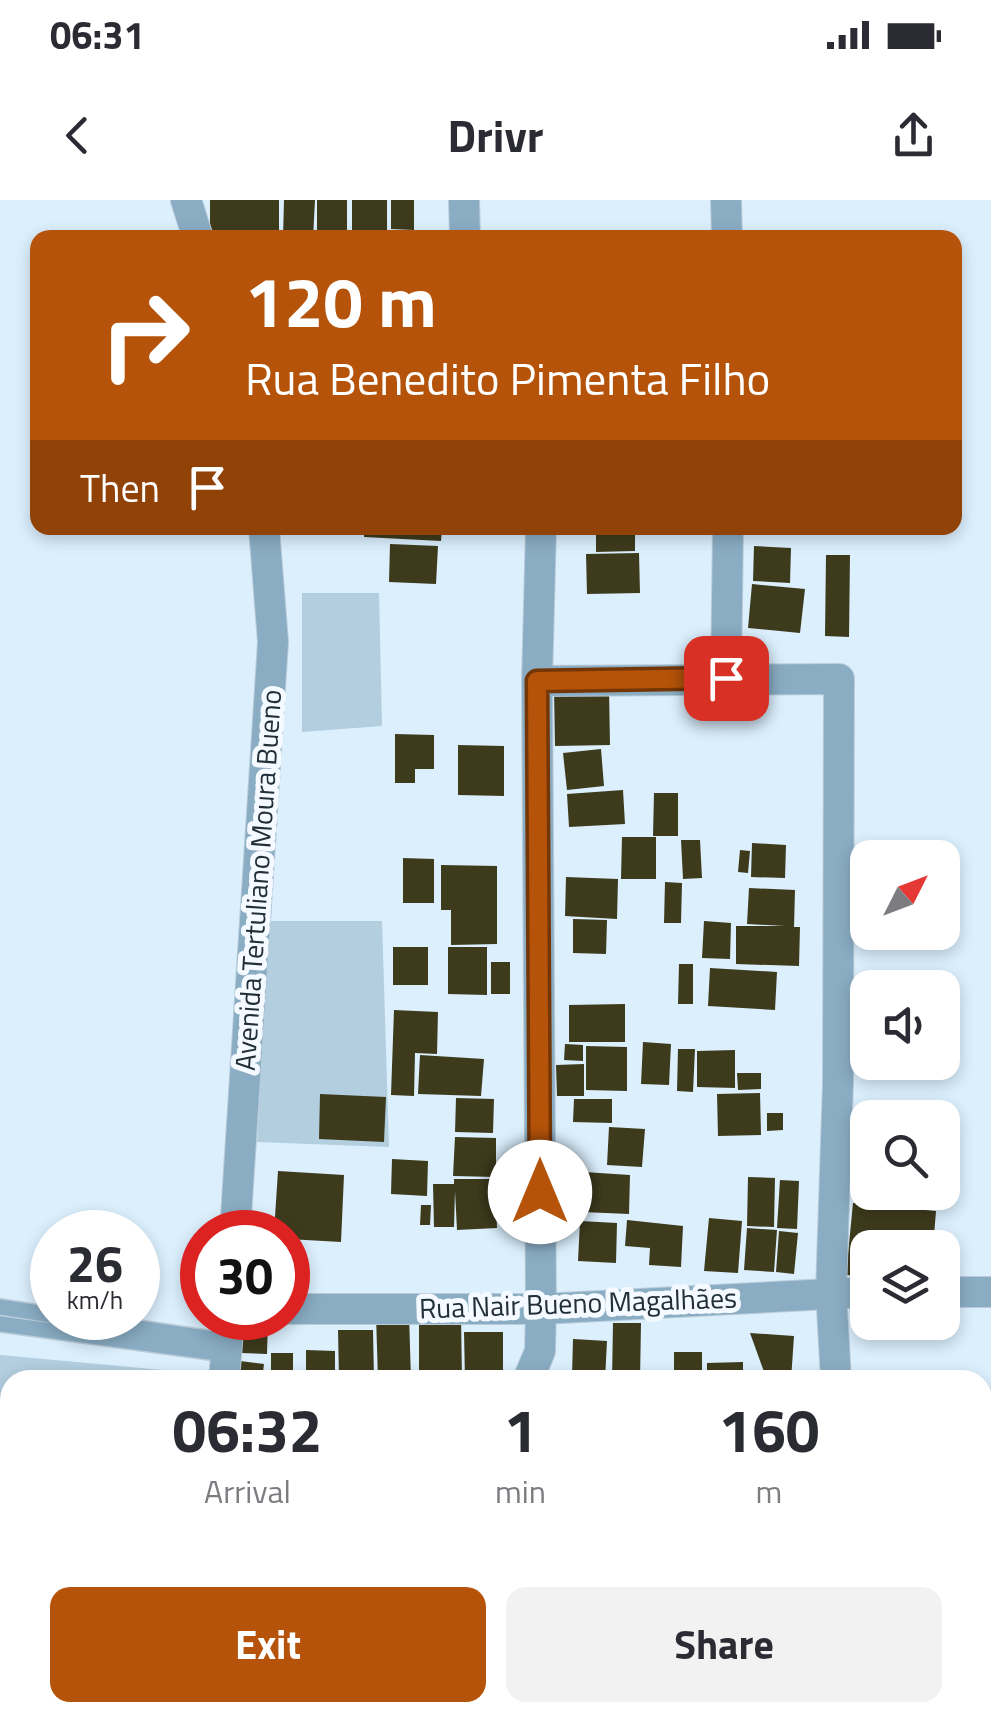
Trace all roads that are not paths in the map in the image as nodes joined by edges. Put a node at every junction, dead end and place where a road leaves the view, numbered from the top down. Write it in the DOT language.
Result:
graph roads {
  1 [pos="186,200"];
  2 [pos="464,200"];
  3 [pos="726,200"];
  4 [pos="195,230"];
  5 [pos="465,230"];
  6 [pos="727,230"];
  7 [pos="265,535"];
  8 [pos="541,535"];
  9 [pos="728,535"];
  10 [pos="726,678"];
  11 [pos="537,681"];
  12 [pos="235,1210"];
  13 [pos="831,1292"];
  14 [pos="850,1292"];
  15 [pos="960,1292"];
  16 [pos="991,1292"];
  17 [pos="0,1307"];
  18 [pos="310,1309"];
  19 [pos="541,1309"];
  20 [pos="30,1312"];
  21 [pos="0,1324"];
  22 [pos="160,1335"];
  23 [pos="226,1348"];
  24 [pos="532,1370"];
  25 [pos="835,1370"];
  1 -- 4 [label="street"];
  2 -- 5 [label="street"];
  3 -- 6 [label="street"];
  7 -- 12 [label="street, Avenida Tertuliano Moura Bueno"];
  8 -- 11 [label="street"];
  9 -- 10 [label="street"];
  10 -- 11 [label="street"];
  10 -- 13 [label="street"];
  11 -- 19 [label="street"];
  13 -- 14 [label="street, Rua Nair Bueno Magalhães"];
  13 -- 19 [label="street, Rua Nair Bueno Magalhães"];
  13 -- 25 [label="street"];
  15 -- 16 [label="street"];
  17 -- 20 [label="lane"];
  18 -- 19 [label="street, Rua Nair Bueno Magalhães"];
  19 -- 24 [label="street"];
  21 -- 23 [label="lane"];
  22 -- 23 [label="lane"];
}
